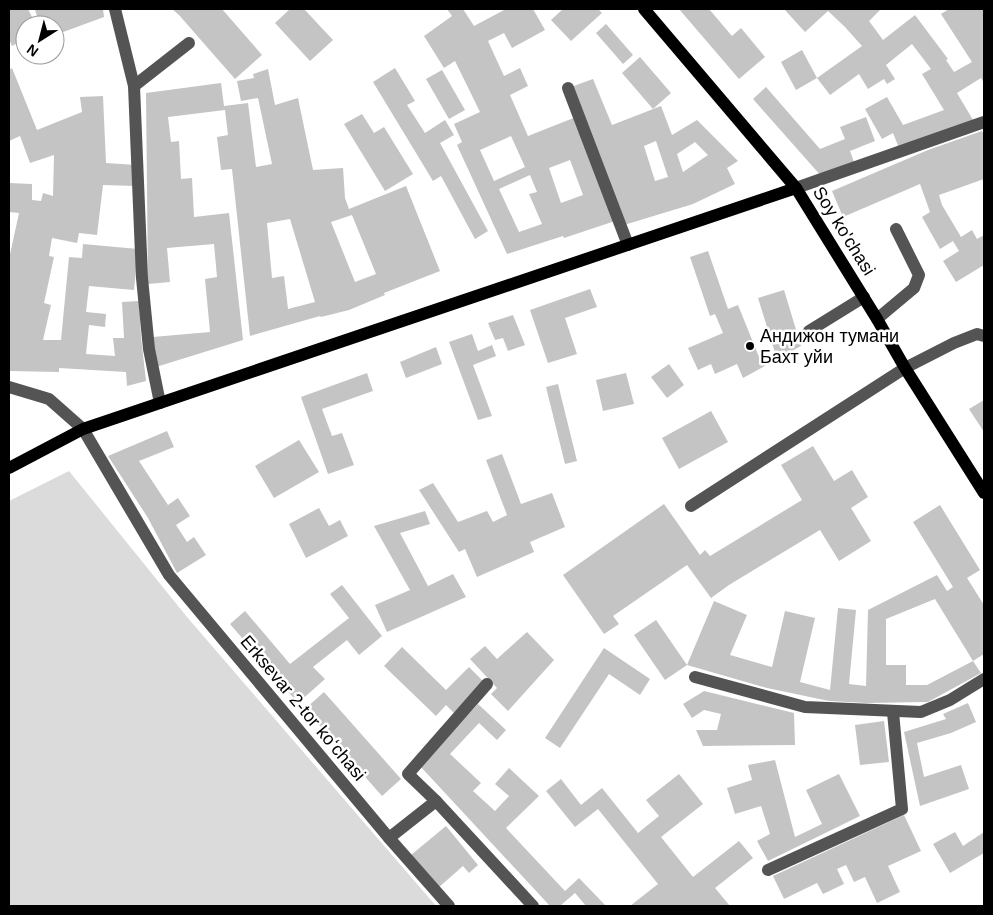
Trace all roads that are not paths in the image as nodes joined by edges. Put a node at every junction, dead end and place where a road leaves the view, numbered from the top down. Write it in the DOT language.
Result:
graph roads {
  1 [pos="115,9"];
  2 [pos="644,9"];
  3 [pos="189,43"];
  4 [pos="134,86"];
  5 [pos="568,88"];
  6 [pos="984,122"];
  7 [pos="796,188"];
  8 [pos="896,229"];
  9 [pos="628,246"];
  10 [pos="864,297"];
  11 [pos="877,319"];
  12 [pos="809,331"];
  13 [pos="984,336"];
  14 [pos="905,368"];
  15 [pos="9,388"];
  16 [pos="160,403"];
  17 [pos="83,429"];
  18 [pos="9,468"];
  19 [pos="984,493"];
  20 [pos="690,506"];
  21 [pos="695,677"];
  22 [pos="984,678"];
  23 [pos="487,684"];
  24 [pos="893,712"];
  25 [pos="436,801"];
  26 [pos="389,838"];
  27 [pos="768,870"];
  28 [pos="449,906"];
  29 [pos="533,906"];
  1 -- 4 [label="street"];
  2 -- 7 [label="main road, Soy ko'chasi"];
  3 -- 4 [label="street"];
  4 -- 16 [label="street"];
  5 -- 9 [label="street"];
  6 -- 7 [label="street"];
  7 -- 9 [label="main road"];
  7 -- 10 [label="main road, Soy ko'chasi"];
  8 -- 11 [label="street"];
  9 -- 16 [label="main road"];
  10 -- 11 [label="main road, Soy ko'chasi"];
  10 -- 12 [label="street"];
  11 -- 14 [label="main road, Soy ko'chasi"];
  13 -- 14 [label="street"];
  14 -- 19 [label="main road, Soy ko'chasi"];
  14 -- 20 [label="street"];
  15 -- 17 [label="street, Erksevar 2-tor koʻchasi"];
  16 -- 17 [label="main road"];
  17 -- 18 [label="main road"];
  17 -- 26 [label="street, Erksevar 2-tor koʻchasi"];
  21 -- 24 [label="street"];
  22 -- 24 [label="street"];
  23 -- 25 [label="street"];
  24 -- 27 [label="street"];
  25 -- 26 [label="street"];
  25 -- 29 [label="street"];
  26 -- 28 [label="street, Erksevar 2-tor koʻchasi"];
}
